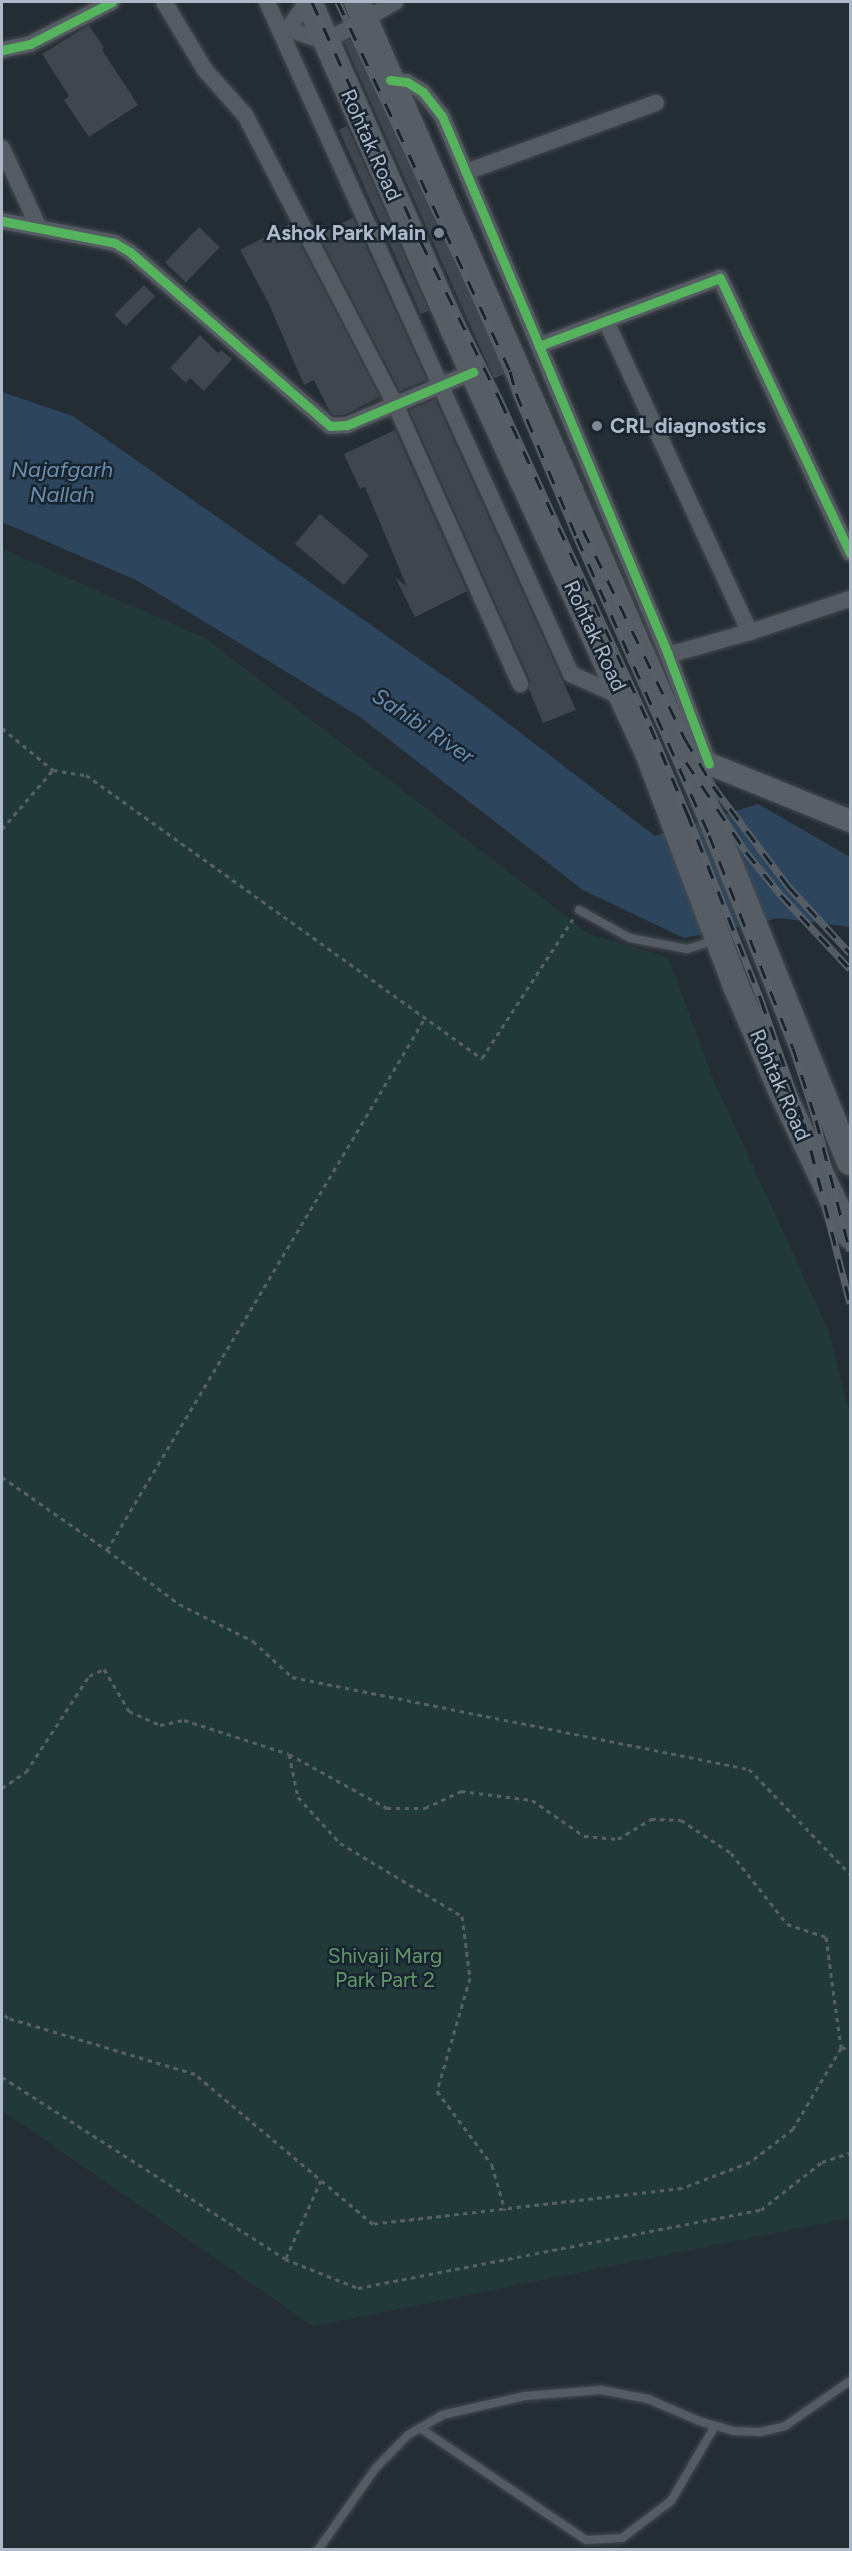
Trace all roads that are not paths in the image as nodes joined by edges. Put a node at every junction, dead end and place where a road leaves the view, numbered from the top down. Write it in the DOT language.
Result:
graph roads {
  1 [pos="112,2"];
  2 [pos="164,2"];
  3 [pos="267,2"];
  4 [pos="308,2"];
  5 [pos="395,2"];
  6 [pos="361,11"];
  7 [pos="284,31"];
  8 [pos="325,42"];
  9 [pos="2,50"];
  10 [pos="390,80"];
  11 [pos="656,103"];
  12 [pos="2,148"];
  13 [pos="466,171"];
  14 [pos="2,221"];
  15 [pos="39,228"];
  16 [pos="606,321"];
  17 [pos="539,346"];
  18 [pos="473,372"];
  19 [pos="442,385"];
  20 [pos="395,404"];
  21 [pos="850,553"];
  22 [pos="850,599"];
  23 [pos="750,632"];
  24 [pos="668,655"];
  25 [pos="520,684"];
  26 [pos="622,697"];
  27 [pos="685,754"];
  28 [pos="709,764"];
  29 [pos="850,821"];
  30 [pos="579,910"];
  31 [pos="719,938"];
  32 [pos="850,1162"];
  33 [pos="850,1236"];
  34 [pos="850,2381"];
  35 [pos="715,2426"];
  36 [pos="420,2428"];
  37 [pos="318,2550"];
  1 -- 9 [label="street"];
  2 -- 20 [label="street"];
  3 -- 7 [label="street"];
  4 -- 7 [label="street"];
  4 -- 8 [label="main road, Rohtak Road"];
  5 -- 6 [label="street"];
  6 -- 8 [label="street"];
  6 -- 10 [label="main road, Rohtak Road"];
  7 -- 8 [label="street"];
  7 -- 19 [label="street"];
  8 -- 18 [label="main road, Rohtak Road"];
  10 -- 13 [label="street"];
  10 -- 27 [label="main road, Rohtak Road"];
  11 -- 13 [label="street"];
  12 -- 15 [label="street"];
  13 -- 17 [label="street"];
  14 -- 15 [label="street"];
  15 -- 20 [label="street"];
  16 -- 17 [label="street"];
  16 -- 21 [label="street"];
  16 -- 23 [label="street"];
  17 -- 24 [label="street"];
  18 -- 19 [label="street"];
  18 -- 26 [label="main road, Rohtak Road"];
  19 -- 20 [label="street"];
  19 -- 26 [label="street"];
  20 -- 25 [label="street"];
  22 -- 23 [label="street"];
  23 -- 24 [label="street"];
  24 -- 28 [label="street"];
  26 -- 31 [label="main road, Rohtak Road"];
  27 -- 28 [label="street"];
  27 -- 32 [label="main road, Rohtak Road"];
  28 -- 29 [label="street"];
  30 -- 31 [label="lane"];
  31 -- 33 [label="main road, Rohtak Road"];
  34 -- 35 [label="lane"];
  35 -- 36 [label="lane"];
  35 -- 36 [label="lane"];
  36 -- 37 [label="lane"];
}
